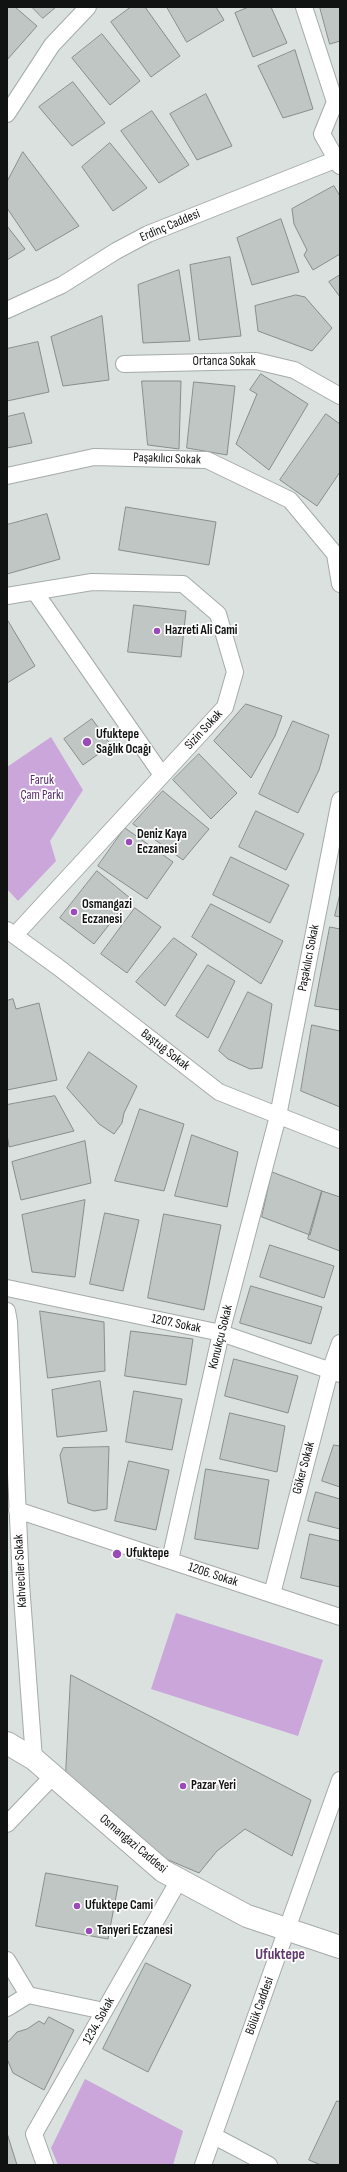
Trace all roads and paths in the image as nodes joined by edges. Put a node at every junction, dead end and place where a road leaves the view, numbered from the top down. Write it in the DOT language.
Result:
graph roads {
  1 [pos="88,7"];
  2 [pos="304,7"];
  3 [pos="337,99"];
  4 [pos="9,105"];
  5 [pos="339,161"];
  6 [pos="7,310"];
  7 [pos="124,364"];
  8 [pos="340,396"];
  9 [pos="7,476"];
  10 [pos="340,584"];
  11 [pos="35,592"];
  12 [pos="7,596"];
  13 [pos="162,775"];
  14 [pos="340,800"];
  15 [pos="11,932"];
  16 [pos="278,1116"];
  17 [pos="340,1140"];
  18 [pos="7,1288"];
  19 [pos="7,1311"];
  20 [pos="221,1333"];
  21 [pos="340,1343"];
  22 [pos="335,1372"];
  23 [pos="11,1444"];
  24 [pos="18,1510"];
  25 [pos="170,1560"];
  26 [pos="272,1594"];
  27 [pos="340,1617"];
  28 [pos="7,1743"];
  29 [pos="34,1760"];
  30 [pos="53,1776"];
  31 [pos="340,1780"];
  32 [pos="7,1824"];
  33 [pos="179,1880"];
  34 [pos="288,1929"];
  35 [pos="340,1947"];
  36 [pos="7,1960"];
  37 [pos="28,1995"];
  38 [pos="7,2008"];
  39 [pos="104,2011"];
  40 [pos="214,2136"];
  41 [pos="45,2165"];
  42 [pos="203,2165"];
  43 [pos="269,2165"];
  1 -- 4 [label="street"];
  2 -- 3 [label="street"];
  3 -- 5 [label="street"];
  5 -- 6 [label="street, Erdinç Caddesi"];
  7 -- 8 [label="street, Ortanca Sokak"];
  9 -- 10 [label="street, Paşakılıcı Sokak"];
  11 -- 12 [label="street, Sizin Sokak"];
  11 -- 13 [label="street"];
  11 -- 13 [label="street, Sizin Sokak"];
  13 -- 15 [label="street, Sizin Sokak"];
  14 -- 16 [label="street, Paşakılıcı Sokak"];
  15 -- 16 [label="street, Baştuğ Sokak"];
  16 -- 17 [label="street, Baştuğ Sokak"];
  16 -- 20 [label="street, Konukçu Sokak"];
  18 -- 20 [label="street, 1207. Sokak"];
  19 -- 23 [label="street, Kahveciler Sokak"];
  20 -- 22 [label="street, 1207. Sokak"];
  20 -- 25 [label="street, Konukçu Sokak"];
  21 -- 22 [label="street, Göker Sokak"];
  22 -- 26 [label="street, Göker Sokak"];
  23 -- 24 [label="street, Kahveciler Sokak"];
  24 -- 25 [label="street, 1206. Sokak"];
  24 -- 29 [label="street, Kahveciler Sokak"];
  25 -- 26 [label="street, 1206. Sokak"];
  26 -- 27 [label="street, 1206. Sokak"];
  28 -- 29 [label="main road, Osmangazi Caddesi"];
  29 -- 30 [label="main road, Osmangazi Caddesi"];
  30 -- 32 [label="street"];
  30 -- 33 [label="main road, Osmangazi Caddesi"];
  31 -- 34 [label="street, Bölük Caddesi"];
  33 -- 34 [label="main road, Osmangazi Caddesi"];
  33 -- 39 [label="street, 1234. Sokak"];
  34 -- 35 [label="main road, Osmangazi Caddesi"];
  34 -- 40 [label="street, Bölük Caddesi"];
  36 -- 37 [label="street"];
  37 -- 38 [label="street"];
  37 -- 39 [label="street"];
  39 -- 41 [label="street, 1234. Sokak"];
  40 -- 42 [label="street, Bölük Caddesi"];
  40 -- 43 [label="street"];
}
